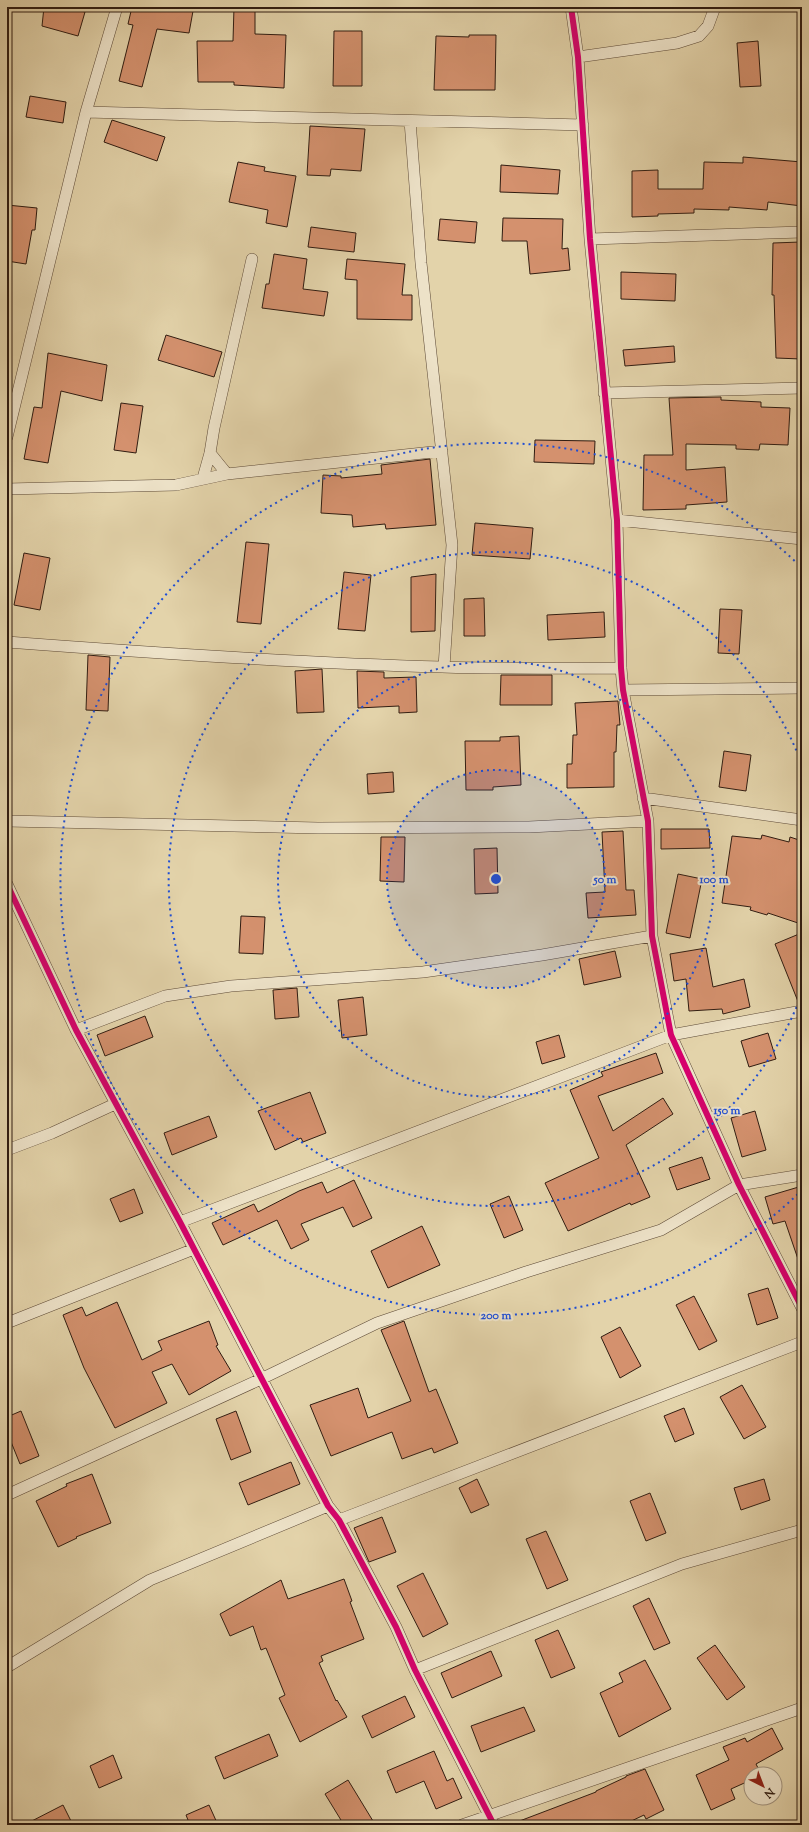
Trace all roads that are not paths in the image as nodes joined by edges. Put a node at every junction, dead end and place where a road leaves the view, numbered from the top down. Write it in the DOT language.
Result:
graph roads {
  1 [pos="117,7"];
  2 [pos="571,7"];
  3 [pos="715,7"];
  4 [pos="578,58"];
  5 [pos="86,112"];
  6 [pos="410,121"];
  7 [pos="584,125"];
  8 [pos="802,232"];
  9 [pos="590,239"];
  10 [pos="252,258"];
  11 [pos="802,388"];
  12 [pos="604,393"];
  13 [pos="7,437"];
  14 [pos="442,450"];
  15 [pos="210,453"];
  16 [pos="227,474"];
  17 [pos="203,478"];
  18 [pos="7,489"];
  19 [pos="617,520"];
  20 [pos="802,539"];
  21 [pos="7,642"];
  22 [pos="444,667"];
  23 [pos="621,668"];
  24 [pos="802,688"];
  25 [pos="623,690"];
  26 [pos="643,798"];
  27 [pos="802,820"];
  28 [pos="7,821"];
  29 [pos="648,821"];
  30 [pos="7,884"];
  31 [pos="652,936"];
  32 [pos="802,1010"];
  33 [pos="76,1030"];
  34 [pos="671,1035"];
  35 [pos="115,1104"];
  36 [pos="7,1150"];
  37 [pos="802,1175"];
  38 [pos="739,1185"];
  39 [pos="180,1222"];
  40 [pos="194,1249"];
  41 [pos="802,1308"];
  42 [pos="7,1323"];
  43 [pos="802,1342"];
  44 [pos="261,1379"];
  45 [pos="7,1495"];
  46 [pos="328,1506"];
  47 [pos="339,1520"];
  48 [pos="802,1530"];
  49 [pos="7,1667"];
  50 [pos="415,1670"];
  51 [pos="802,1708"];
  52 [pos="492,1820"];
  53 [pos="462,1825"];
  1 -- 5 [label="street"];
  2 -- 4 [label="street"];
  3 -- 4 [label="street"];
  4 -- 7 [label="street"];
  5 -- 6 [label="street"];
  5 -- 13 [label="street"];
  6 -- 7 [label="street"];
  6 -- 14 [label="street"];
  7 -- 9 [label="street"];
  8 -- 9 [label="street"];
  9 -- 12 [label="street"];
  10 -- 15 [label="street"];
  11 -- 12 [label="street"];
  12 -- 19 [label="street"];
  14 -- 16 [label="street"];
  14 -- 22 [label="street"];
  15 -- 16 [label="street"];
  15 -- 17 [label="street"];
  16 -- 17 [label="street"];
  17 -- 18 [label="street"];
  19 -- 20 [label="street"];
  19 -- 23 [label="street"];
  21 -- 22 [label="street"];
  22 -- 23 [label="street"];
  23 -- 25 [label="street"];
  24 -- 25 [label="street"];
  25 -- 26 [label="street"];
  26 -- 27 [label="street"];
  26 -- 29 [label="street"];
  28 -- 29 [label="street"];
  29 -- 31 [label="street"];
  30 -- 33 [label="street"];
  31 -- 33 [label="street"];
  31 -- 34 [label="street"];
  32 -- 34 [label="street"];
  33 -- 35 [label="street"];
  34 -- 38 [label="street"];
  34 -- 39 [label="street"];
  35 -- 36 [label="street"];
  35 -- 39 [label="street"];
  37 -- 38 [label="street"];
  38 -- 41 [label="street"];
  38 -- 44 [label="street"];
  39 -- 40 [label="street"];
  40 -- 42 [label="street"];
  40 -- 44 [label="street"];
  43 -- 47 [label="street"];
  44 -- 45 [label="street"];
  44 -- 46 [label="street"];
  46 -- 47 [label="street"];
  46 -- 49 [label="street"];
  47 -- 50 [label="street"];
  48 -- 50 [label="street"];
  50 -- 52 [label="street"];
  51 -- 52 [label="street"];
  52 -- 53 [label="street"];
}
